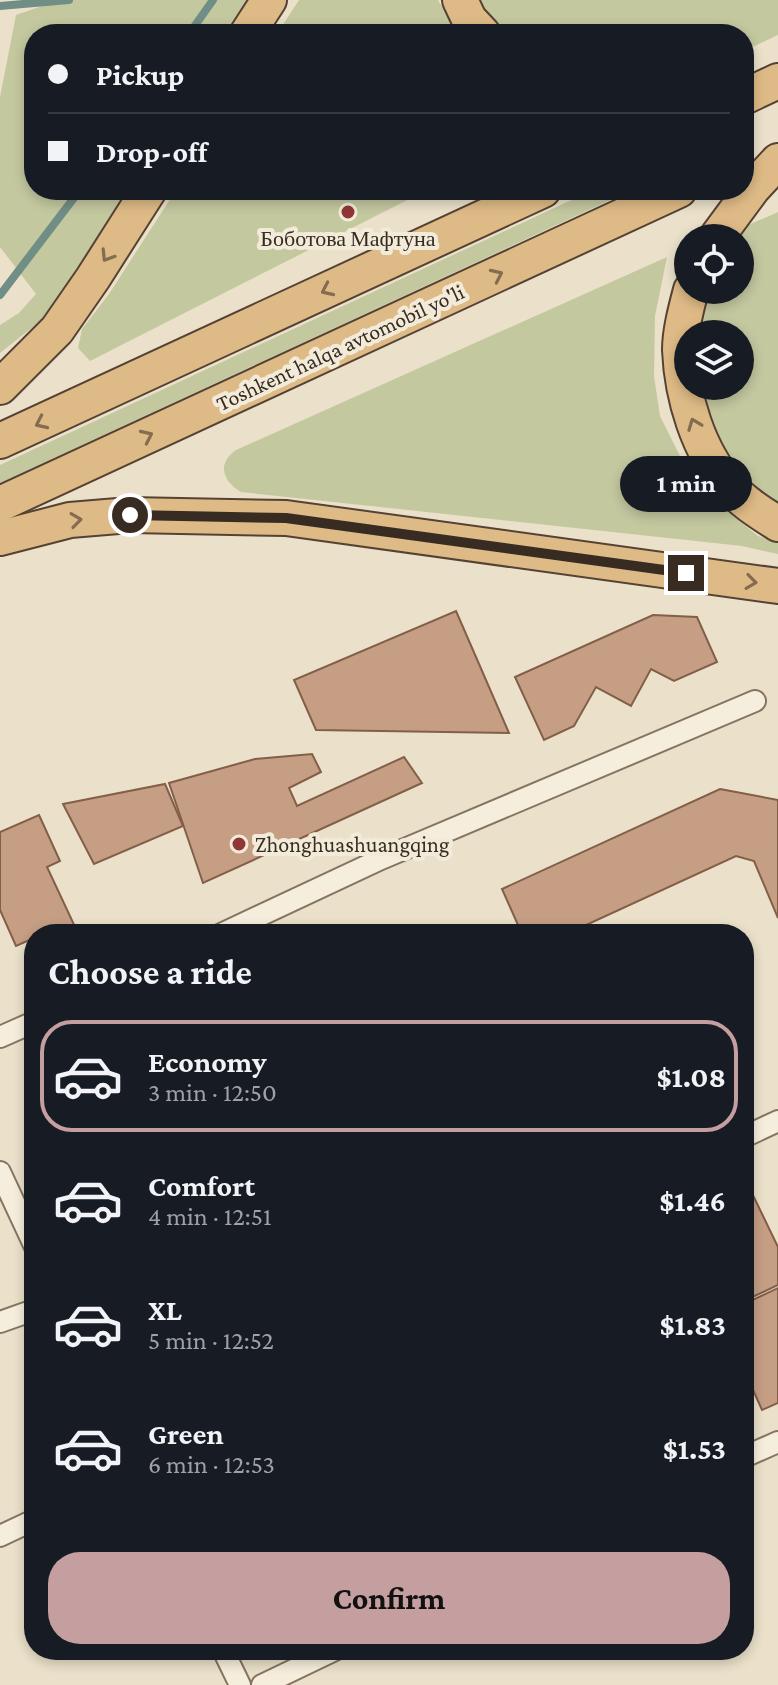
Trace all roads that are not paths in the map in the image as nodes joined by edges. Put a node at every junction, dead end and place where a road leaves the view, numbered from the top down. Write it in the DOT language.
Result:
graph roads {
  1 [pos="269,0"];
  2 [pos="460,0"];
  3 [pos="253,24"];
  4 [pos="474,24"];
  5 [pos="778,144"];
  6 [pos="754,155"];
  7 [pos="778,161"];
  8 [pos="754,187"];
  9 [pos="142,200"];
  10 [pos="521,200"];
  11 [pos="657,200"];
  12 [pos="744,200"];
  13 [pos="726,224"];
  14 [pos="688,304"];
  15 [pos="0,387"];
  16 [pos="0,441"];
  17 [pos="0,504"];
  18 [pos="778,524"];
  19 [pos="0,538"];
  20 [pos="778,586"];
  21 [pos="755,701"];
  22 [pos="242,924"];
  23 [pos="24,1026"];
  24 [pos="0,1037"];
  25 [pos="778,1121"];
  26 [pos="754,1132"];
  27 [pos="0,1172"];
  28 [pos="24,1224"];
  29 [pos="24,1314"];
  30 [pos="0,1322"];
  31 [pos="778,1442"];
  32 [pos="754,1453"];
  33 [pos="24,1525"];
  34 [pos="0,1536"];
  35 [pos="228,1660"];
  36 [pos="314,1660"];
  37 [pos="240,1685"];
  38 [pos="262,1685"];
  1 -- 3 [label="highway"];
  2 -- 4 [label="highway"];
  5 -- 6 [label="highway"];
  7 -- 8 [label="highway"];
  9 -- 15 [label="highway, one-way"];
  10 -- 16 [label="highway, one-way"];
  17 -- 11 [label="highway, Toshkent halqa avtomobil yo'li, one-way"];
  12 -- 13 [label="highway"];
  18 -- 14 [label="highway, one-way"];
  19 -- 20 [label="highway, one-way"];
  21 -- 22 [label="street"];
  23 -- 24 [label="street"];
  25 -- 26 [label="street"];
  27 -- 28 [label="street"];
  29 -- 30 [label="street"];
  31 -- 32 [label="street"];
  33 -- 34 [label="street"];
  35 -- 37 [label="street"];
  36 -- 38 [label="street"];
}
